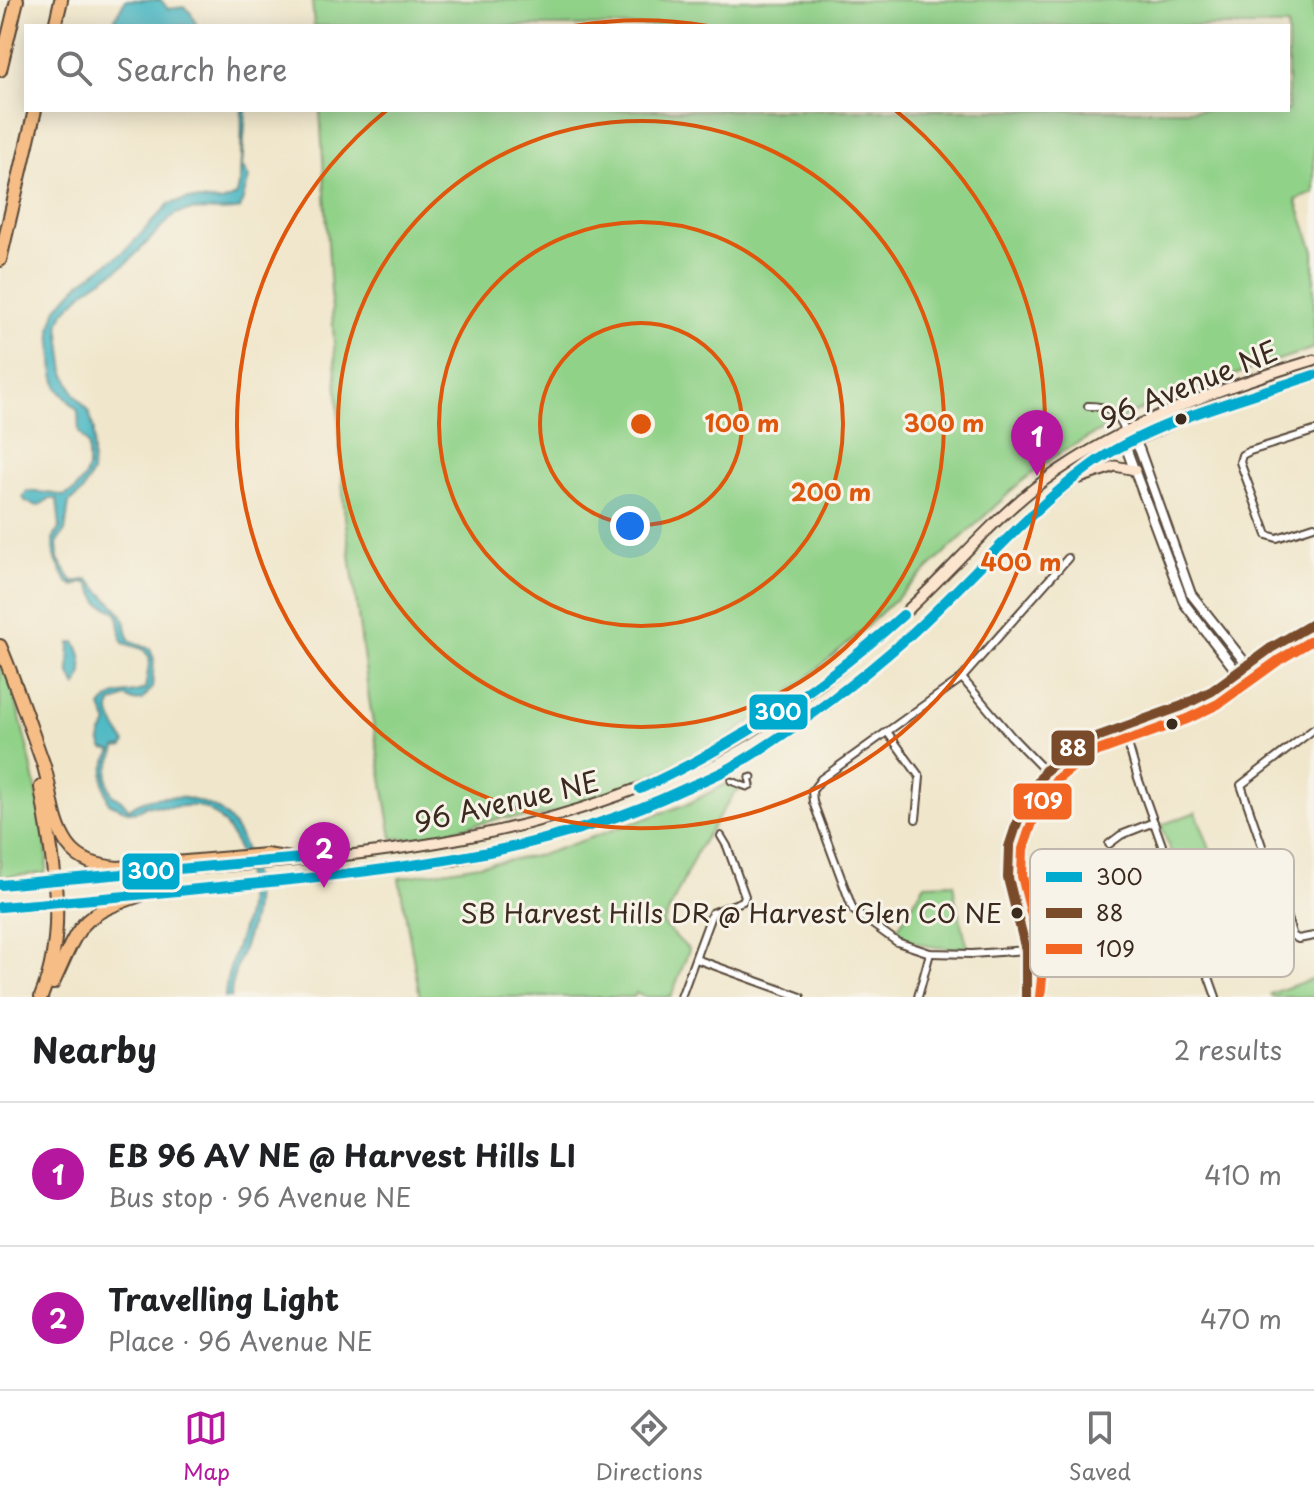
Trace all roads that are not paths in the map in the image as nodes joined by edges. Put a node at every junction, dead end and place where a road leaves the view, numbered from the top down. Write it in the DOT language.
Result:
graph roads {
  1 [pos="17,0"];
  2 [pos="61,0"];
  3 [pos="55,24"];
  4 [pos="0,70"];
  5 [pos="35,112"];
  6 [pos="0,260"];
  7 [pos="1314,360"];
  8 [pos="1314,375"];
  9 [pos="1088,406"];
  10 [pos="1125,431"];
  11 [pos="1314,431"];
  12 [pos="1135,440"];
  13 [pos="1125,445"];
  14 [pos="1135,470"];
  15 [pos="1077,479"];
  16 [pos="1314,526"];
  17 [pos="1068,558"];
  18 [pos="895,622"];
  19 [pos="1314,623"];
  20 [pos="909,636"];
  21 [pos="0,646"];
  22 [pos="1247,665"];
  23 [pos="1237,672"];
  24 [pos="962,678"];
  25 [pos="1123,726"];
  26 [pos="1314,729"];
  27 [pos="888,733"];
  28 [pos="34,744"];
  29 [pos="1045,771"];
  30 [pos="752,777"];
  31 [pos="731,781"];
  32 [pos="916,819"];
  33 [pos="1154,822"];
  34 [pos="721,836"];
  35 [pos="1109,844"];
  36 [pos="1164,849"];
  37 [pos="1263,849"];
  38 [pos="292,859"];
  39 [pos="197,864"];
  40 [pos="55,879"];
  41 [pos="0,885"];
  42 [pos="141,895"];
  43 [pos="57,902"];
  44 [pos="0,907"];
  45 [pos="1314,936"];
  46 [pos="1294,937"];
  47 [pos="1026,950"];
  48 [pos="1030,950"];
  49 [pos="930,953"];
  50 [pos="696,959"];
  51 [pos="1209,977"];
  52 [pos="797,996"];
  53 [pos="44,997"];
  54 [pos="681,997"];
  55 [pos="918,997"];
  56 [pos="1026,997"];
  57 [pos="1216,997"];
  1 -- 4 [label="highway"];
  2 -- 3 [label="highway"];
  5 -- 6 [label="highway"];
  7 -- 10 [label="main road, 96 Avenue NE"];
  8 -- 12 [label="main road, 96 Avenue NE"];
  9 -- 10 [label="street"];
  10 -- 12 [label="street"];
  10 -- 13 [label="street"];
  10 -- 18 [label="main road, 96 Avenue NE"];
  11 -- 16 [label="street"];
  12 -- 13 [label="main road, 96 Avenue NE"];
  12 -- 22 [label="street"];
  13 -- 14 [label="street"];
  13 -- 15 [label="main road, 96 Avenue NE"];
  14 -- 15 [label="main road"];
  14 -- 23 [label="street"];
  15 -- 20 [label="main road, 96 Avenue NE"];
  17 -- 24 [label="street"];
  18 -- 20 [label="main road"];
  18 -- 38 [label="main road, 96 Avenue NE"];
  19 -- 22 [label="street"];
  20 -- 42 [label="main road, 96 Avenue NE"];
  21 -- 28 [label="highway"];
  22 -- 23 [label="street"];
  23 -- 25 [label="street"];
  24 -- 27 [label="street"];
  24 -- 29 [label="street"];
  25 -- 29 [label="street"];
  25 -- 33 [label="street"];
  26 -- 37 [label="street"];
  27 -- 32 [label="street"];
  27 -- 49 [label="street"];
  28 -- 39 [label="highway"];
  28 -- 40 [label="highway"];
  29 -- 47 [label="street"];
  30 -- 31 [label="street"];
  33 -- 35 [label="street"];
  33 -- 36 [label="street"];
  34 -- 50 [label="street"];
  38 -- 39 [label="highway"];
  39 -- 40 [label="main road"];
  40 -- 41 [label="main road"];
  40 -- 43 [label="highway"];
  42 -- 43 [label="main road, 96 Avenue NE"];
  42 -- 53 [label="highway"];
  43 -- 44 [label="main road"];
  43 -- 53 [label="highway"];
  45 -- 46 [label="street"];
  47 -- 48 [label="street"];
  47 -- 49 [label="street"];
  47 -- 56 [label="street"];
  49 -- 55 [label="street"];
  50 -- 52 [label="street"];
  50 -- 54 [label="street"];
  51 -- 57 [label="street"];
}
